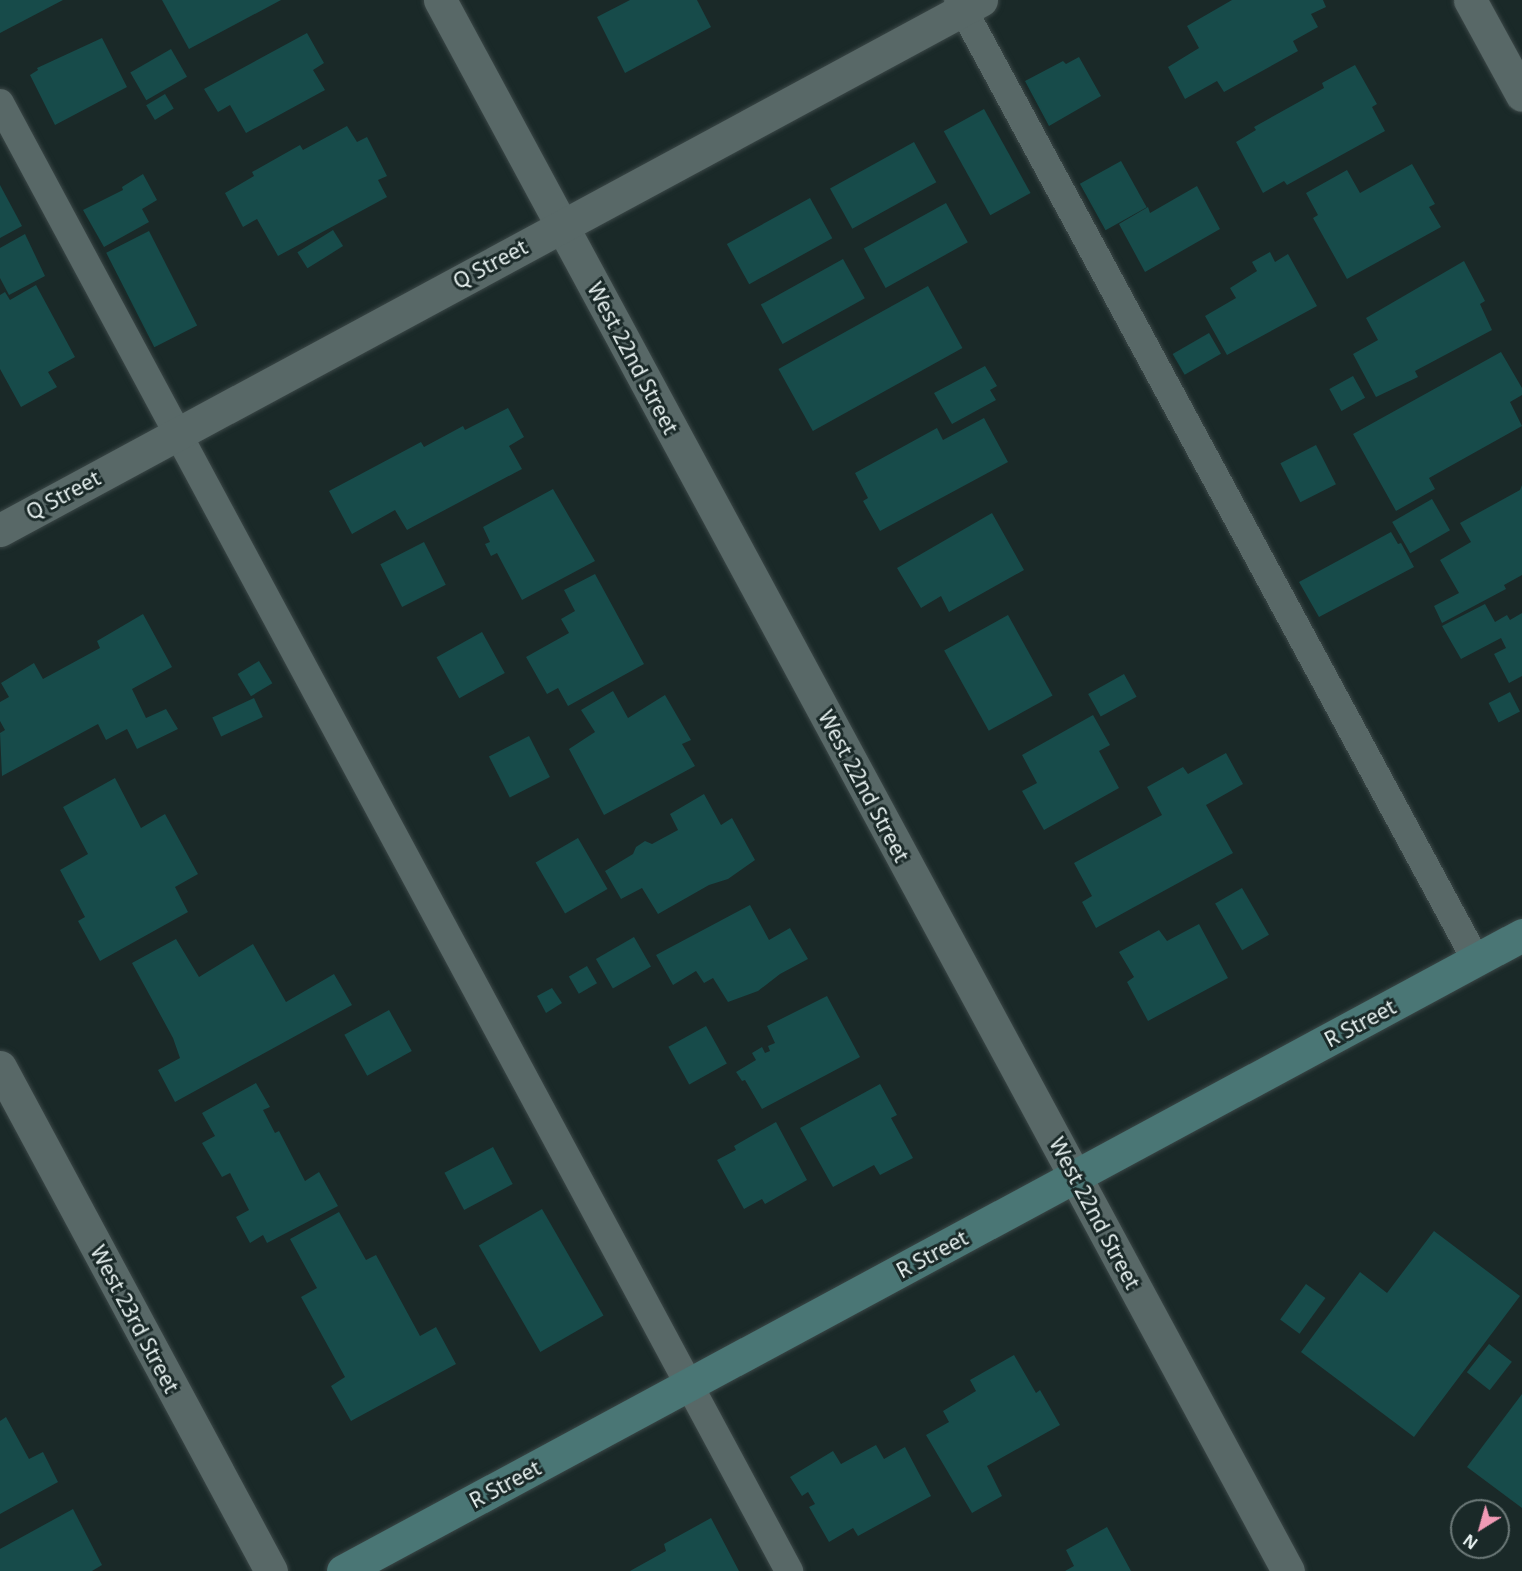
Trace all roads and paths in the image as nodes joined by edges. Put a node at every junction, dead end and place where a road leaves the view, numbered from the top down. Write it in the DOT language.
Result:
graph roads {
  1 [pos="440,0"];
  2 [pos="1470,0"];
  3 [pos="967,3"];
  4 [pos="1522,95"];
  5 [pos="0,103"];
  6 [pos="562,226"];
  7 [pos="178,434"];
  8 [pos="0,530"];
  9 [pos="1522,935"];
  10 [pos="1476,960"];
  11 [pos="0,1067"];
  12 [pos="1075,1177"];
  13 [pos="689,1385"];
  14 [pos="271,1571"];
  15 [pos="343,1571"];
  16 [pos="789,1571"];
  17 [pos="1288,1571"];
  1 -- 6 [label="street, West 22nd Street"];
  2 -- 4 [label="street"];
  3 -- 6 [label="street, Q Street"];
  3 -- 10 [label="lane"];
  5 -- 7 [label="lane"];
  6 -- 7 [label="street, Q Street"];
  6 -- 12 [label="street, West 22nd Street"];
  7 -- 8 [label="street, Q Street"];
  7 -- 13 [label="lane"];
  9 -- 10 [label="street, R Street"];
  10 -- 12 [label="street, R Street"];
  11 -- 14 [label="street, West 23rd Street"];
  12 -- 13 [label="street, R Street"];
  12 -- 17 [label="street, West 22nd Street"];
  13 -- 15 [label="street, R Street"];
  13 -- 16 [label="lane"];
}
